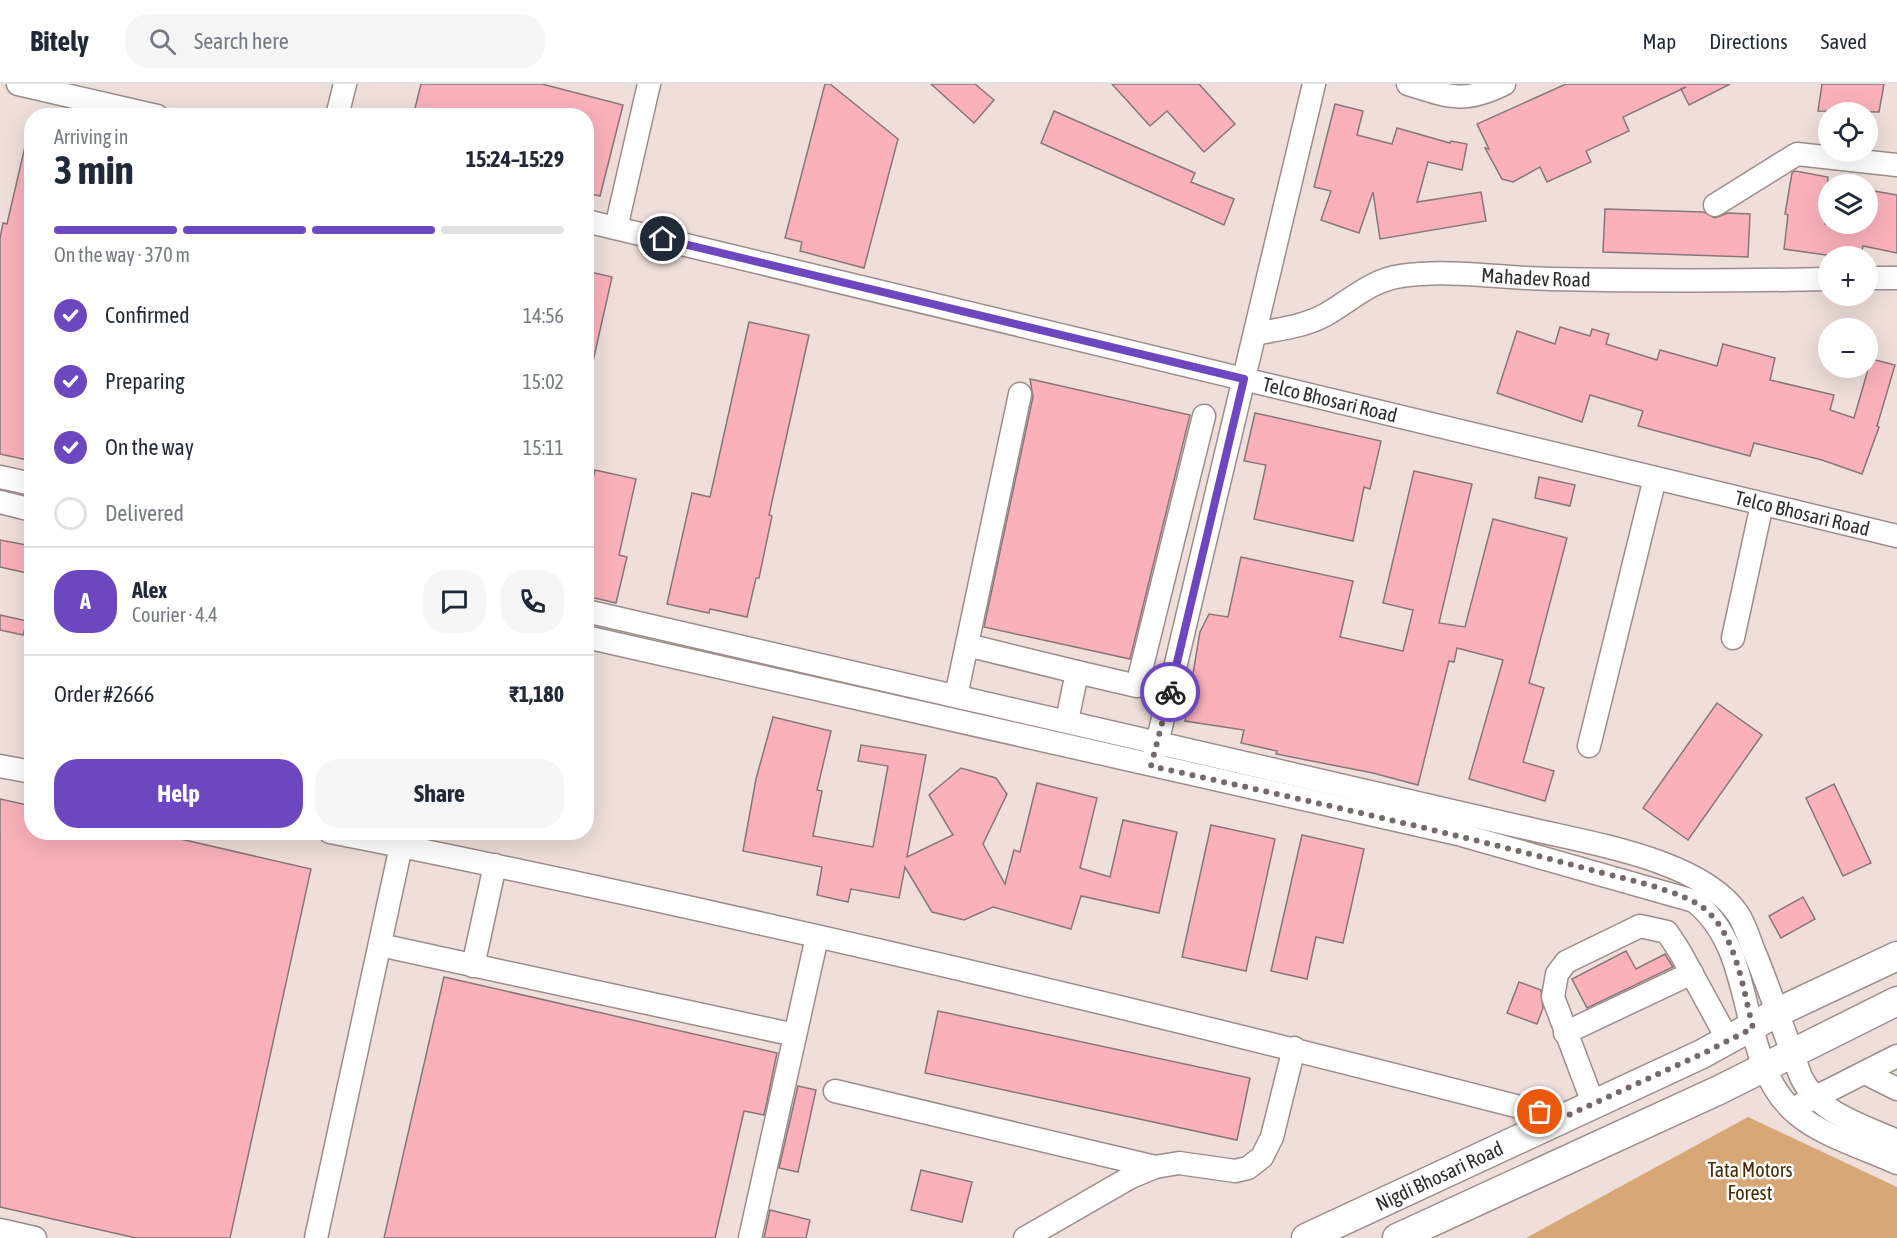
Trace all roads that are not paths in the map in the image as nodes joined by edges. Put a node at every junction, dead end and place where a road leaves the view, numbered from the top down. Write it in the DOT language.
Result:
graph roads {
  1 [pos="18,84"];
  2 [pos="345,84"];
  3 [pos="649,84"];
  4 [pos="1314,84"];
  5 [pos="1408,84"];
  6 [pos="1504,84"];
  7 [pos="119,108"];
  8 [pos="339,108"];
  9 [pos="1897,165"];
  10 [pos="1715,205"];
  11 [pos="594,223"];
  12 [pos="616,228"];
  13 [pos="1878,278"];
  14 [pos="1897,278"];
  15 [pos="1818,279"];
  16 [pos="1255,334"];
  17 [pos="1244,379"];
  18 [pos="1020,394"];
  19 [pos="1204,416"];
  20 [pos="0,477"];
  21 [pos="1655,478"];
  22 [pos="24,482"];
  23 [pos="0,502"];
  24 [pos="1762,504"];
  25 [pos="24,508"];
  26 [pos="1897,536"];
  27 [pos="594,613"];
  28 [pos="1733,638"];
  29 [pos="594,639"];
  30 [pos="967,645"];
  31 [pos="1077,672"];
  32 [pos="956,696"];
  33 [pos="1067,721"];
  34 [pos="1158,742"];
  35 [pos="1589,746"];
  36 [pos="0,766"];
  37 [pos="1151,766"];
  38 [pos="24,770"];
  39 [pos="371,840"];
  40 [pos="401,846"];
  41 [pos="495,865"];
  42 [pos="817,937"];
  43 [pos="380,945"];
  44 [pos="1897,956"];
  45 [pos="473,966"];
  46 [pos="1692,973"];
  47 [pos="1897,1001"];
  48 [pos="1778,1012"];
  49 [pos="1753,1028"];
  50 [pos="1565,1033"];
  51 [pos="795,1035"];
  52 [pos="1728,1040"];
  53 [pos="1294,1048"];
  54 [pos="1791,1052"];
  55 [pos="1897,1056"];
  56 [pos="1766,1067"];
  57 [pos="1865,1073"];
  58 [pos="1897,1089"];
  59 [pos="835,1091"];
  60 [pos="1814,1098"];
  61 [pos="1593,1103"];
  62 [pos="1792,1109"];
  63 [pos="1562,1118"];
  64 [pos="1897,1141"];
  65 [pos="1897,1163"];
  66 [pos="1155,1167"];
  67 [pos="0,1230"];
  68 [pos="34,1238"];
  69 [pos="316,1238"];
  70 [pos="750,1238"];
  71 [pos="1025,1238"];
  72 [pos="1306,1238"];
  73 [pos="1397,1238"];
  1 -- 7 [label="street"];
  2 -- 8 [label="street"];
  3 -- 12 [label="street"];
  4 -- 16 [label="street"];
  5 -- 6 [label="street"];
  9 -- 10 [label="street"];
  11 -- 12 [label="street, Telco Bhosari Road"];
  12 -- 17 [label="street, Telco Bhosari Road"];
  13 -- 14 [label="street"];
  15 -- 16 [label="street, Mahadev Road"];
  16 -- 17 [label="street"];
  17 -- 21 [label="street, Telco Bhosari Road"];
  17 -- 34 [label="street"];
  18 -- 30 [label="street"];
  19 -- 31 [label="street"];
  20 -- 22 [label="street"];
  21 -- 24 [label="street, Telco Bhosari Road"];
  21 -- 35 [label="street"];
  23 -- 25 [label="street"];
  24 -- 26 [label="street, Telco Bhosari Road"];
  24 -- 28 [label="street"];
  27 -- 32 [label="street"];
  29 -- 37 [label="street"];
  30 -- 31 [label="street"];
  30 -- 32 [label="street"];
  31 -- 33 [label="street"];
  32 -- 33 [label="street"];
  33 -- 34 [label="street"];
  34 -- 37 [label="street"];
  34 -- 48 [label="street"];
  36 -- 38 [label="street"];
  37 -- 49 [label="street"];
  39 -- 40 [label="street"];
  40 -- 41 [label="street"];
  40 -- 43 [label="street"];
  41 -- 42 [label="street"];
  41 -- 45 [label="street"];
  42 -- 51 [label="street"];
  42 -- 53 [label="street"];
  43 -- 45 [label="street"];
  43 -- 69 [label="street"];
  44 -- 48 [label="main road, Nigdi Bhosari Road"];
  45 -- 51 [label="street"];
  46 -- 50 [label="street"];
  46 -- 50 [label="street"];
  46 -- 52 [label="street"];
  47 -- 54 [label="main road, Nigdi Bhosari Road"];
  48 -- 49 [label="main road, Nigdi Bhosari Road"];
  48 -- 54 [label="street"];
  49 -- 52 [label="main road, Nigdi Bhosari Road"];
  49 -- 56 [label="street"];
  50 -- 61 [label="street"];
  51 -- 70 [label="street"];
  52 -- 61 [label="main road, Nigdi Bhosari Road"];
  53 -- 63 [label="street"];
  53 -- 66 [label="street"];
  54 -- 56 [label="main road, Nigdi Bhosari Road"];
  54 -- 60 [label="street"];
  55 -- 57 [label="street"];
  56 -- 62 [label="street"];
  56 -- 73 [label="main road, Nigdi Bhosari Road"];
  57 -- 58 [label="street"];
  57 -- 60 [label="street"];
  59 -- 66 [label="street"];
  60 -- 62 [label="street"];
  60 -- 64 [label="street"];
  61 -- 63 [label="main road, Nigdi Bhosari Road"];
  62 -- 65 [label="street"];
  63 -- 72 [label="main road, Nigdi Bhosari Road"];
  66 -- 71 [label="street"];
  67 -- 68 [label="street"];
}
